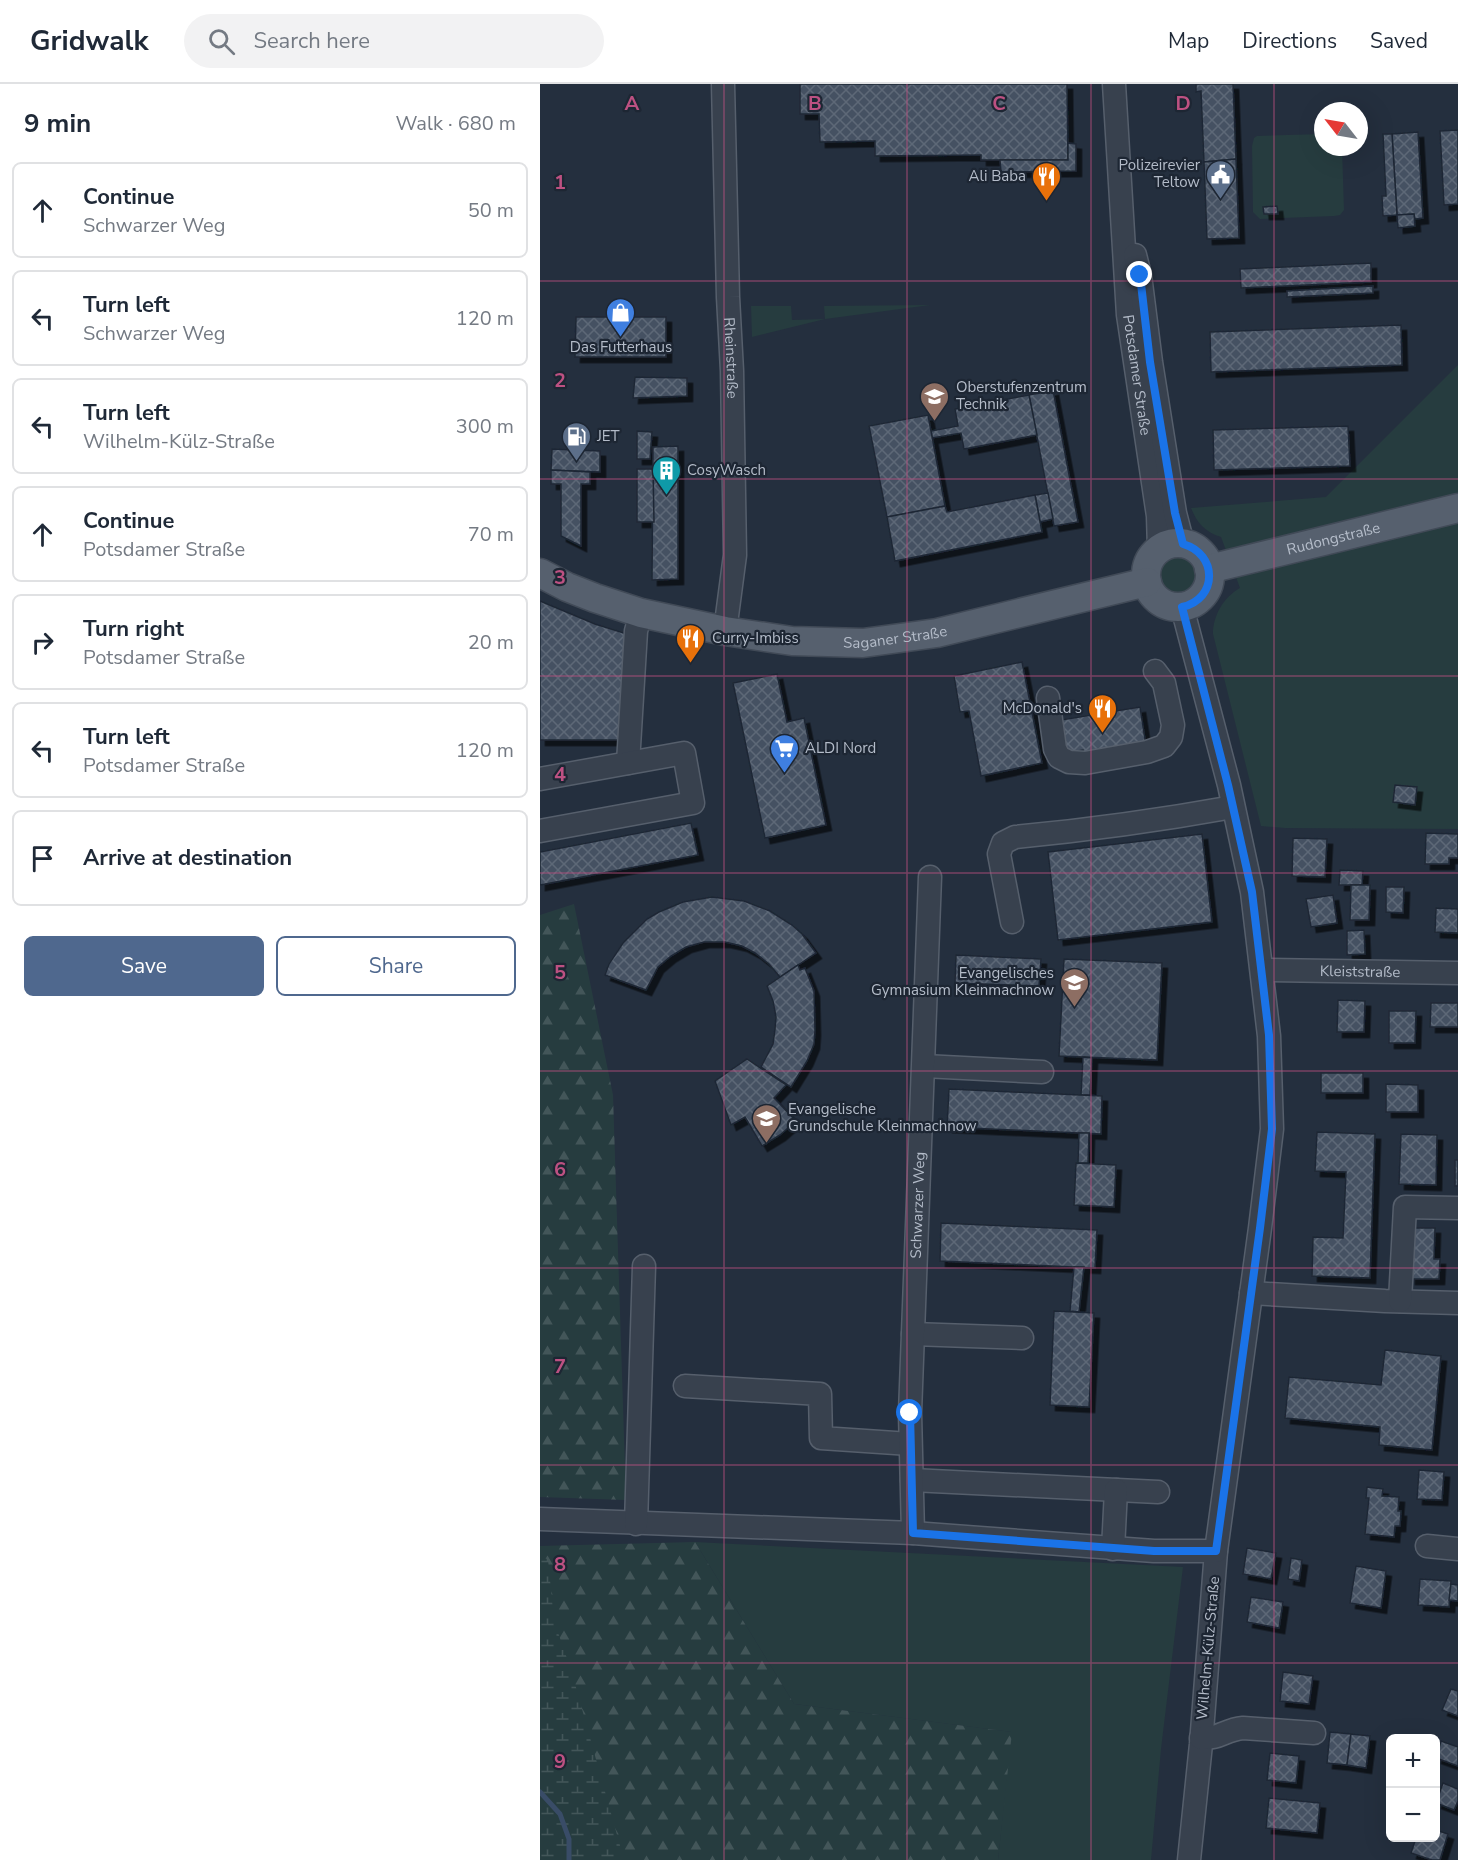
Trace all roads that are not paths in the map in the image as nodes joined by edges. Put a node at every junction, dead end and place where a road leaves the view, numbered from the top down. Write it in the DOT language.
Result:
graph roads {
  1 [pos="723,84"];
  2 [pos="1114,84"];
  3 [pos="1458,508"];
  4 [pos="1171,547"];
  5 [pos="1209,569"];
  6 [pos="542,580"];
  7 [pos="1147,582"];
  8 [pos="1182,607"];
  9 [pos="641,613"];
  10 [pos="724,631"];
  11 [pos="1155,671"];
  12 [pos="1048,698"];
  13 [pos="628,763"];
  14 [pos="540,780"];
  15 [pos="1231,796"];
  16 [pos="540,831"];
  17 [pos="930,877"];
  18 [pos="1012,922"];
  19 [pos="1262,970"];
  20 [pos="1458,973"];
  21 [pos="924,1066"];
  22 [pos="1042,1072"];
  23 [pos="1458,1208"];
  24 [pos="644,1266"];
  25 [pos="1251,1293"];
  26 [pos="1400,1301"];
  27 [pos="1458,1303"];
  28 [pos="913,1334"];
  29 [pos="1022,1338"];
  30 [pos="684,1386"];
  31 [pos="910,1444"];
  32 [pos="912,1480"];
  33 [pos="1116,1490"];
  34 [pos="1158,1492"];
  35 [pos="540,1519"];
  36 [pos="636,1524"];
  37 [pos="913,1533"];
  38 [pos="1427,1546"];
  39 [pos="1113,1549"];
  40 [pos="1458,1549"];
  41 [pos="1216,1551"];
  42 [pos="1314,1733"];
  43 [pos="1201,1738"];
  44 [pos="1189,1860"];
  1 -- 10 [label="street, Rheinstraße"];
  2 -- 4 [label="street, Potsdamer Straße"];
  3 -- 5 [label="main road, Rudongstraße"];
  4 -- 5 [label="main road"];
  4 -- 7 [label="main road"];
  5 -- 8 [label="main road"];
  6 -- 9 [label="main road, Saganer Straße"];
  7 -- 8 [label="main road"];
  7 -- 10 [label="main road, Saganer Straße"];
  8 -- 15 [label="street"];
  9 -- 10 [label="main road, Saganer Straße"];
  9 -- 13 [label="street"];
  11 -- 12 [label="street"];
  13 -- 14 [label="street"];
  13 -- 16 [label="street"];
  15 -- 18 [label="street"];
  15 -- 19 [label="street, Wilhelm-Külz-Straße"];
  17 -- 21 [label="street, Schwarzer Weg"];
  19 -- 20 [label="street, Kleiststraße"];
  19 -- 25 [label="street, Wilhelm-Külz-Straße"];
  21 -- 22 [label="street"];
  21 -- 28 [label="street, Schwarzer Weg"];
  23 -- 26 [label="street"];
  24 -- 36 [label="street"];
  25 -- 26 [label="street"];
  25 -- 41 [label="street, Wilhelm-Külz-Straße"];
  26 -- 27 [label="street"];
  28 -- 29 [label="street"];
  28 -- 31 [label="street, Schwarzer Weg"];
  30 -- 31 [label="street"];
  31 -- 32 [label="street, Schwarzer Weg"];
  32 -- 33 [label="street"];
  32 -- 37 [label="street, Schwarzer Weg"];
  33 -- 34 [label="street"];
  33 -- 39 [label="street"];
  35 -- 36 [label="street"];
  36 -- 37 [label="street"];
  37 -- 39 [label="street"];
  38 -- 40 [label="street"];
  39 -- 41 [label="street"];
  41 -- 43 [label="street, Wilhelm-Külz-Straße"];
  42 -- 43 [label="street"];
  43 -- 44 [label="street, Wilhelm-Külz-Straße"];
}
